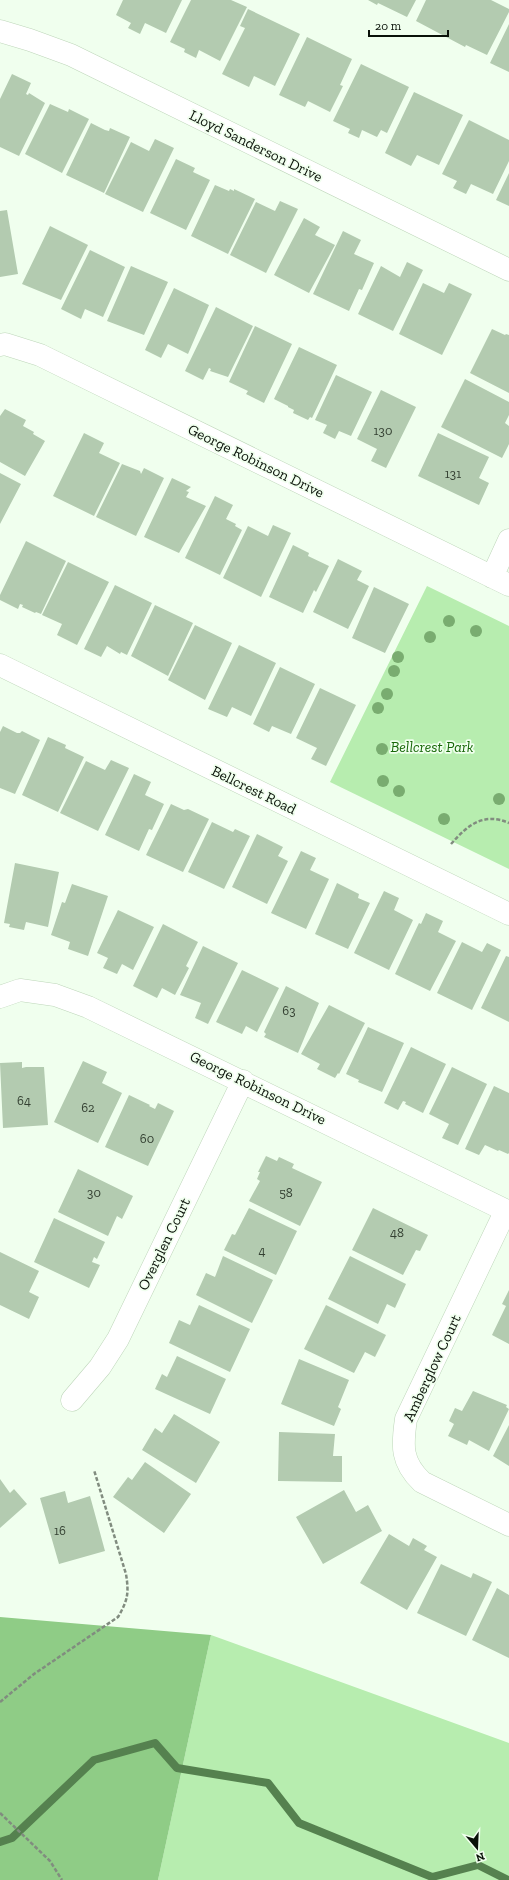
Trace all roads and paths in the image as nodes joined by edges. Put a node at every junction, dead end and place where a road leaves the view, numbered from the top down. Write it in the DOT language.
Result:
graph roads {
  1 [pos="0,31"];
  2 [pos="509,270"];
  3 [pos="0,345"];
  4 [pos="509,540"];
  5 [pos="500,581"];
  6 [pos="0,665"];
  7 [pos="509,823"];
  8 [pos="451,844"];
  9 [pos="509,914"];
  10 [pos="0,997"];
  11 [pos="243,1081"];
  12 [pos="508,1211"];
  13 [pos="72,1400"];
  14 [pos="94,1470"];
  15 [pos="509,1525"];
  16 [pos="0,1702"];
  17 [pos="0,1813"];
  18 [pos="62,1880"];
  1 -- 2 [label="street, Lloyd Sanderson Drive"];
  3 -- 5 [label="street, George Robinson Drive"];
  4 -- 5 [label="street"];
  6 -- 9 [label="street, Bellcrest Road"];
  7 -- 8 [label="path"];
  10 -- 11 [label="street, George Robinson Drive"];
  11 -- 12 [label="street, George Robinson Drive"];
  11 -- 13 [label="street, Overglen Court"];
  12 -- 15 [label="street, Amberglow Court"];
  14 -- 16 [label="path"];
  17 -- 18 [label="path"];
}
